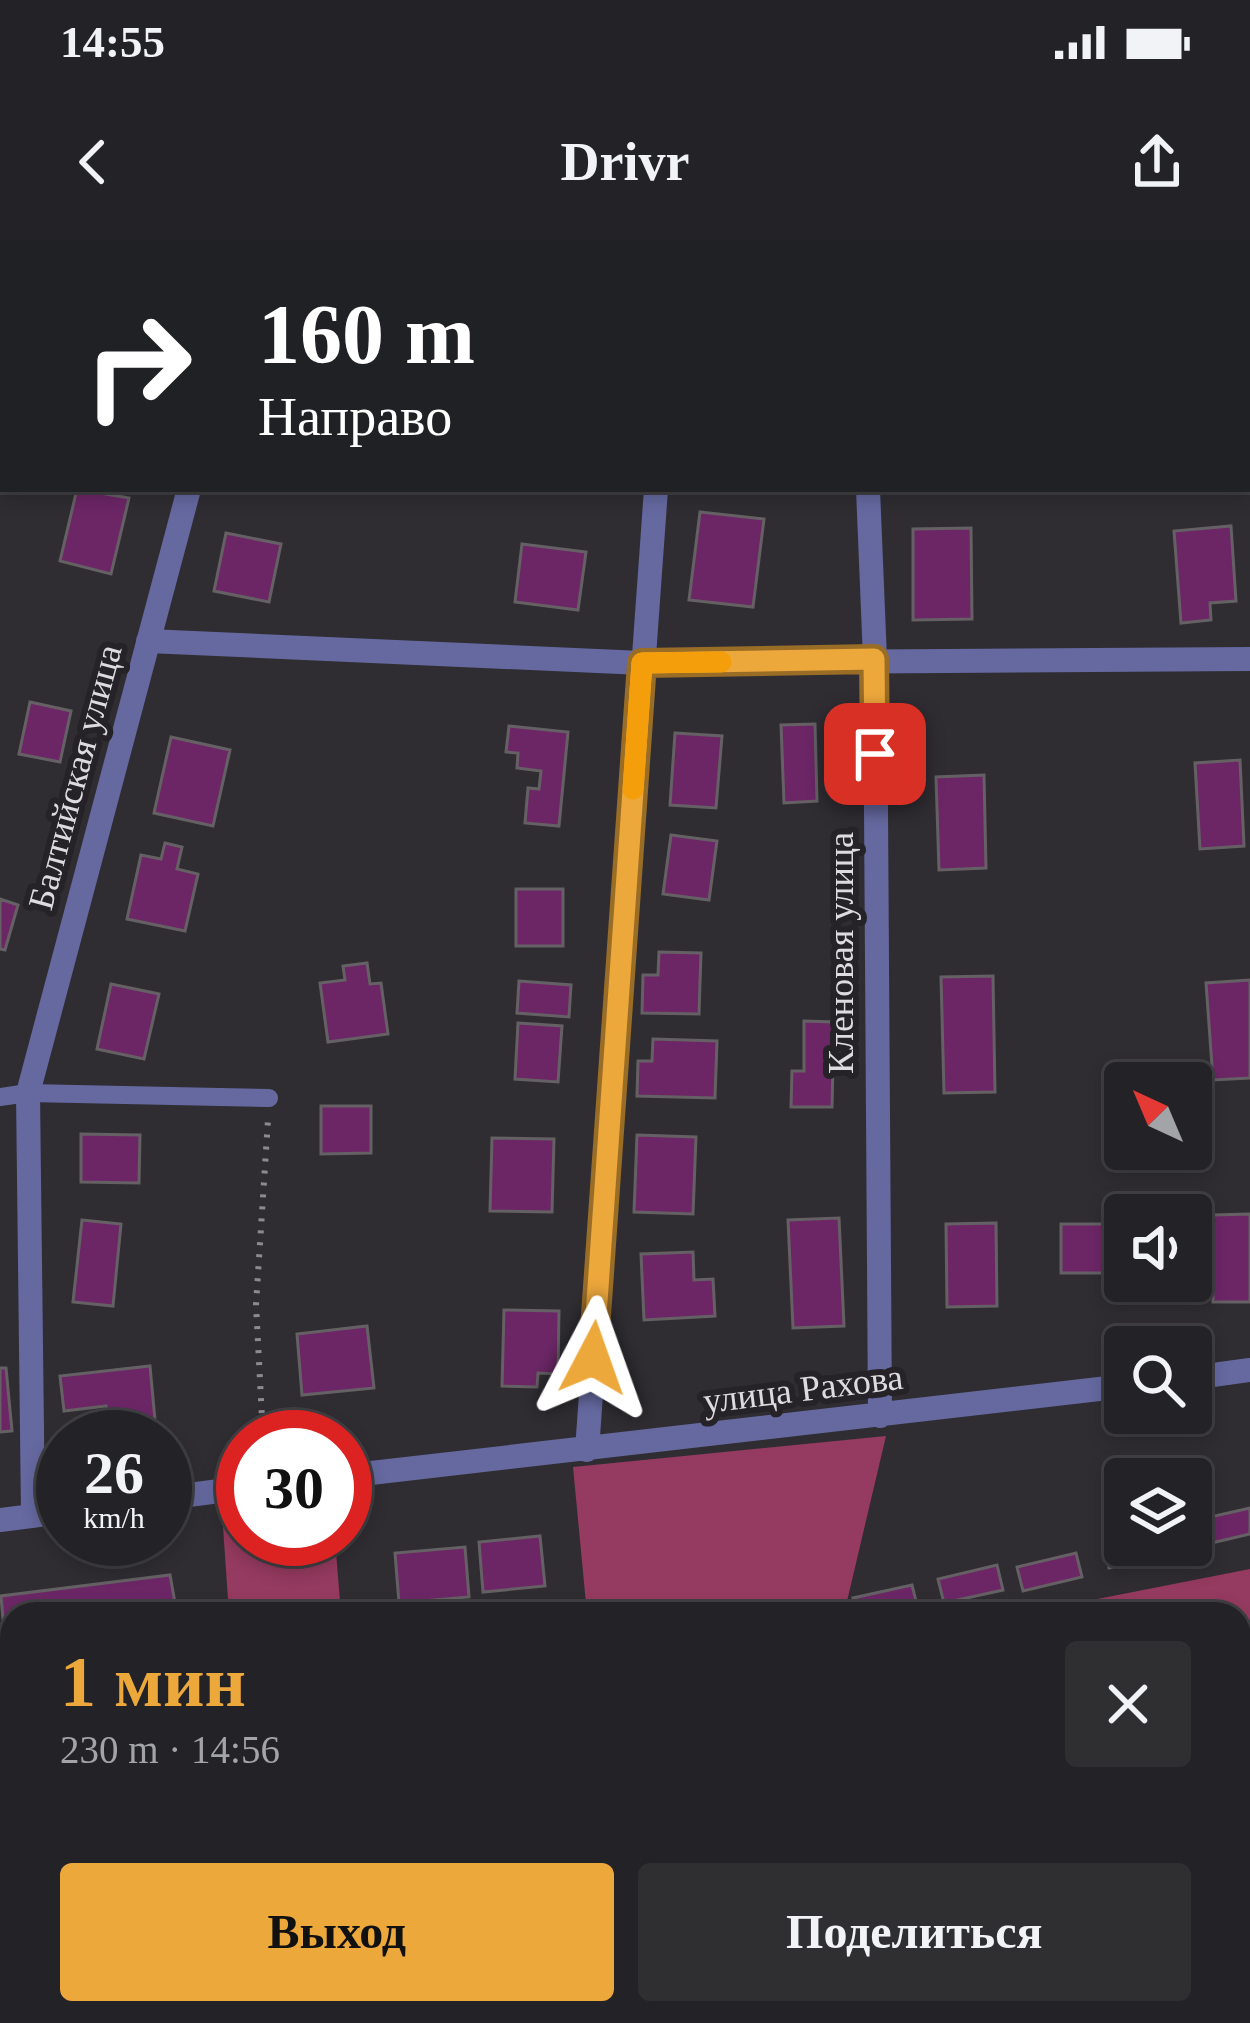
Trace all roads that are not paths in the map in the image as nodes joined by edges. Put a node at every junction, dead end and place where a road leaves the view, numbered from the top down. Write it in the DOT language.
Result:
graph roads {
  1 [pos="189,492"];
  2 [pos="656,492"];
  3 [pos="868,492"];
  4 [pos="148,641"];
  5 [pos="874,659"];
  6 [pos="1250,659"];
  7 [pos="642,663"];
  8 [pos="28,1094"];
  9 [pos="0,1097"];
  10 [pos="269,1098"];
  11 [pos="1250,1370"];
  12 [pos="1212,1375"];
  13 [pos="1104,1389"];
  14 [pos="880,1416"];
  15 [pos="587,1450"];
  16 [pos="372,1473"];
  17 [pos="33,1516"];
  18 [pos="36,1516"];
  19 [pos="0,1520"];
  1 -- 4 [label="street, Балтийская улица"];
  2 -- 7 [label="street"];
  3 -- 5 [label="street, Кленовая улица"];
  4 -- 7 [label="street"];
  4 -- 8 [label="street, Балтийская улица"];
  5 -- 6 [label="street"];
  5 -- 7 [label="street"];
  5 -- 14 [label="street, Кленовая улица"];
  7 -- 15 [label="street"];
  8 -- 9 [label="lane"];
  8 -- 10 [label="lane"];
  8 -- 17 [label="street, Балтийская улица"];
  11 -- 12 [label="street"];
  13 -- 14 [label="street, улица Рахова"];
  14 -- 15 [label="street, улица Рахова"];
  15 -- 16 [label="street, улица Рахова"];
  17 -- 18 [label="street"];
  17 -- 19 [label="street"];
}
